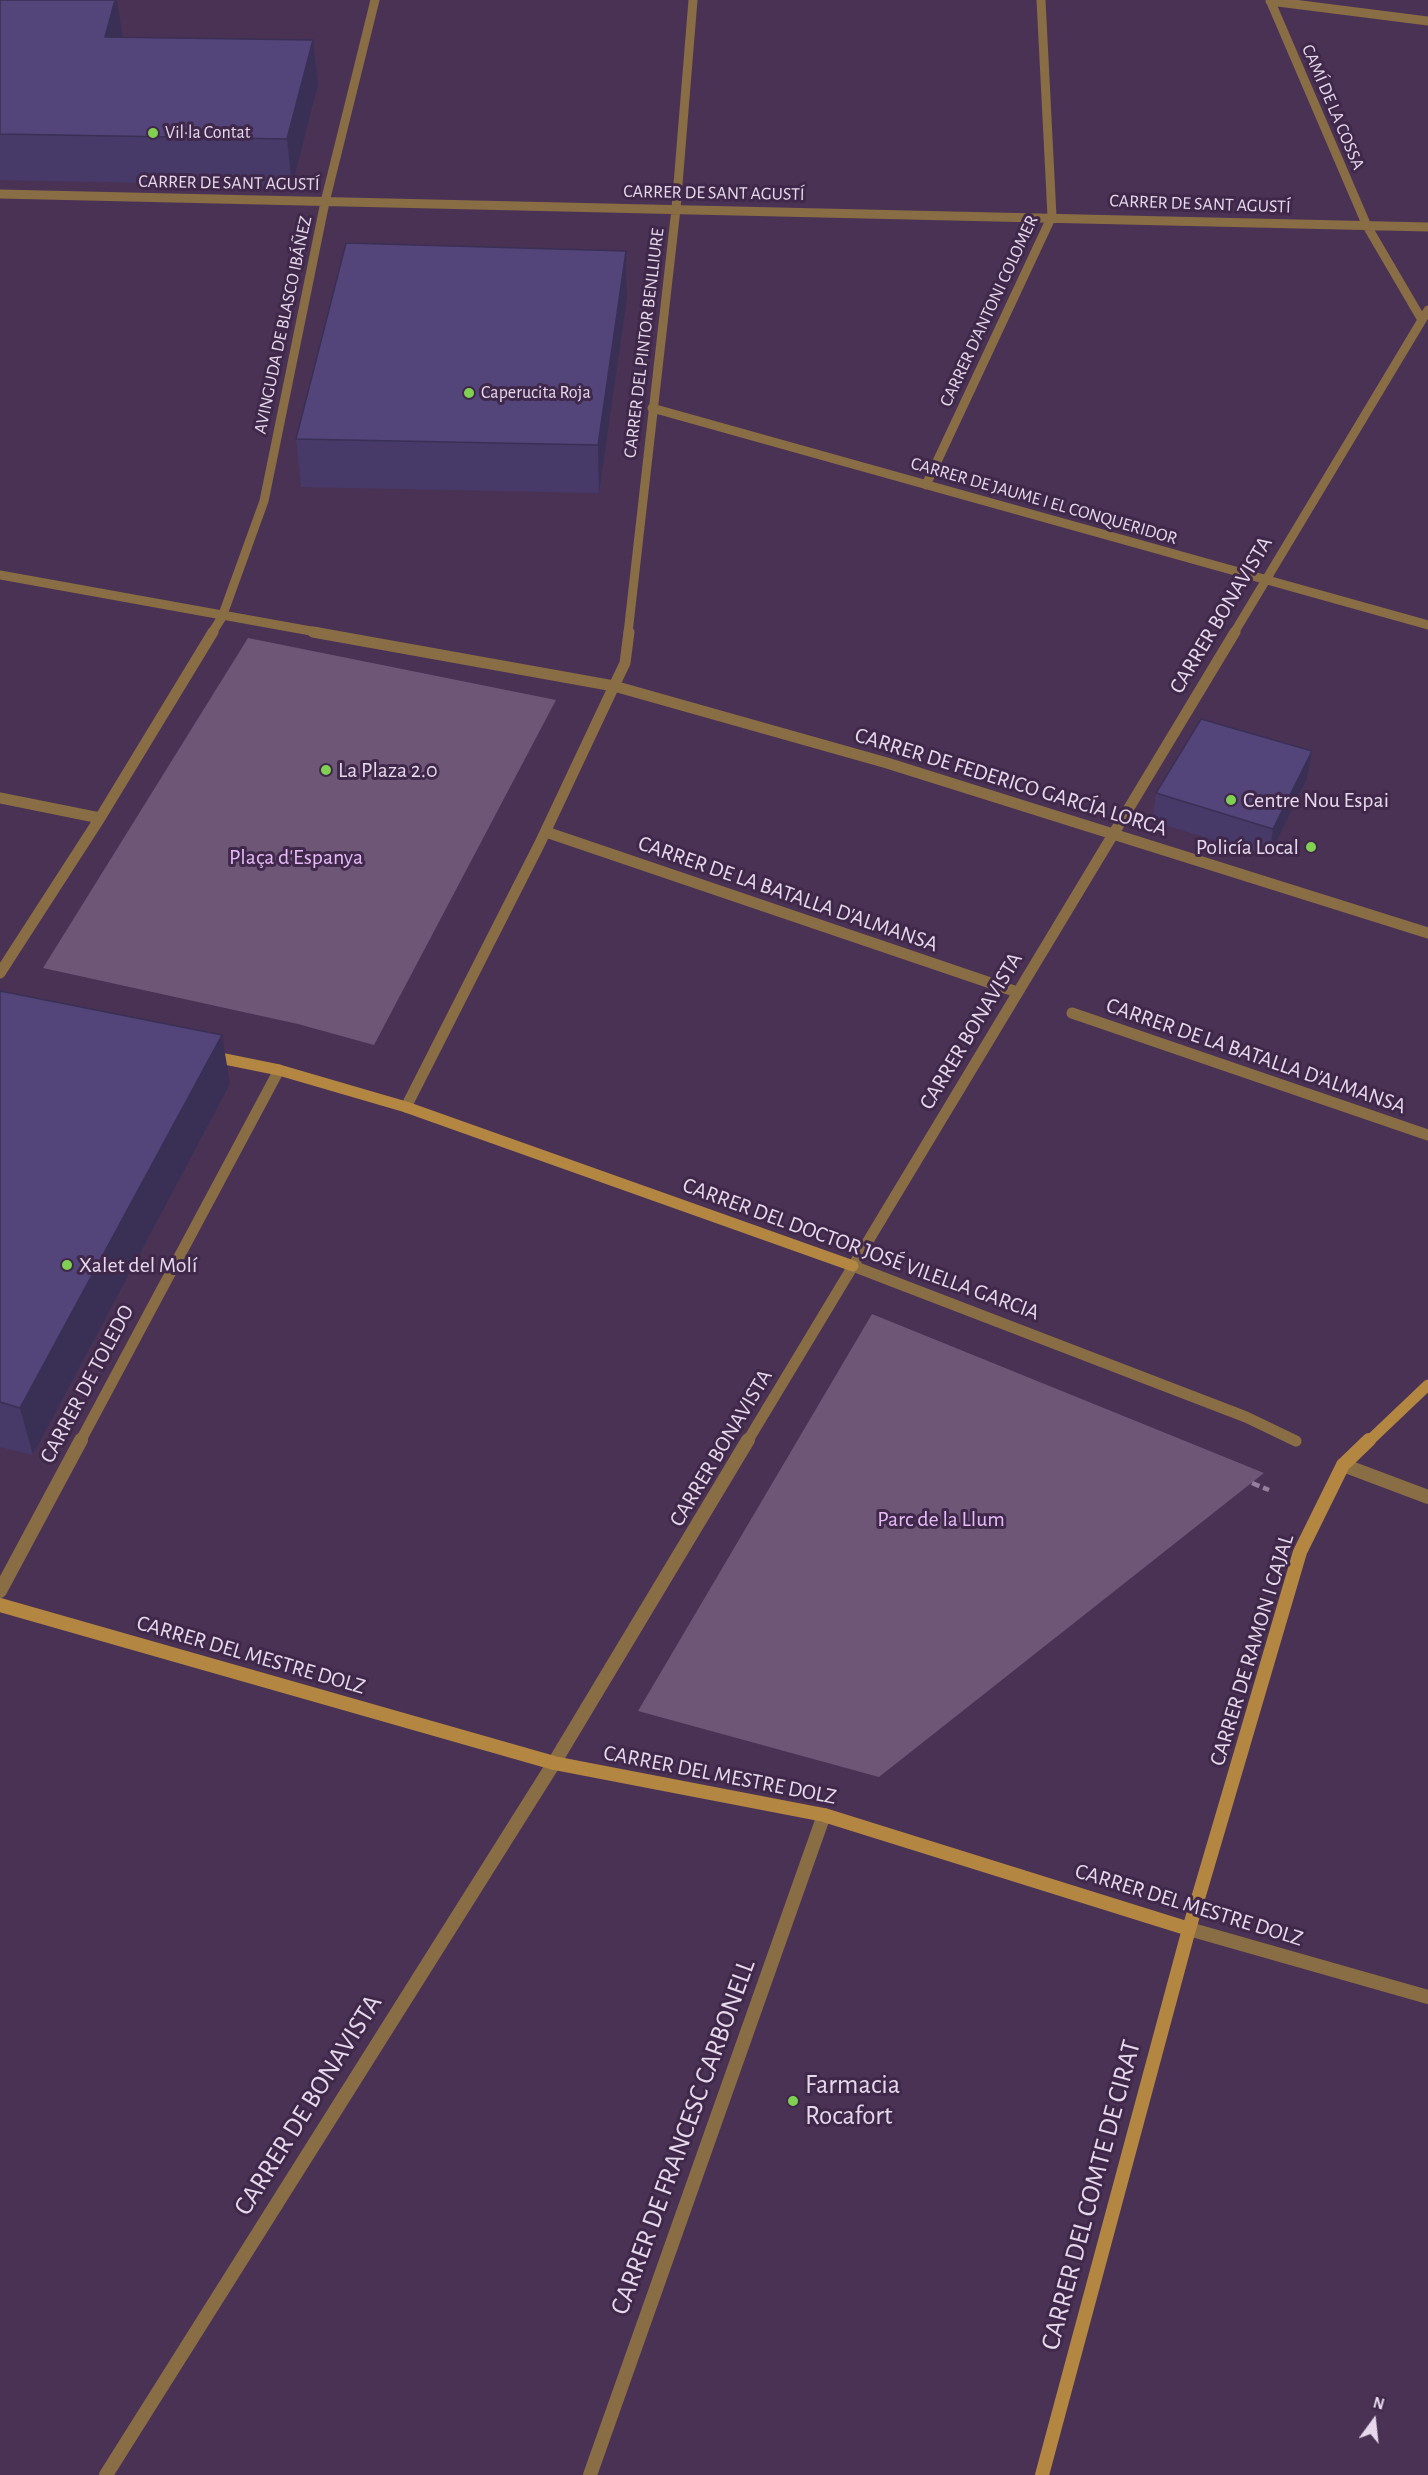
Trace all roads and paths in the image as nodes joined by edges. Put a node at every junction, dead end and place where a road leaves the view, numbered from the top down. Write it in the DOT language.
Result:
graph roads {
  1 [pos="375,0"];
  2 [pos="693,0"];
  3 [pos="1041,0"];
  4 [pos="1270,1"];
  5 [pos="1428,21"];
  6 [pos="0,194"];
  7 [pos="325,202"];
  8 [pos="676,209"];
  9 [pos="1052,216"];
  10 [pos="1367,226"];
  11 [pos="1428,227"];
  12 [pos="1425,315"];
  13 [pos="652,408"];
  14 [pos="926,485"];
  15 [pos="0,575"];
  16 [pos="1265,580"];
  17 [pos="222,617"];
  18 [pos="1428,625"];
  19 [pos="614,687"];
  20 [pos="0,798"];
  21 [pos="100,818"];
  22 [pos="546,832"];
  23 [pos="1112,834"];
  24 [pos="1428,933"];
  25 [pos="0,972"];
  26 [pos="1017,992"];
  27 [pos="1072,1013"];
  28 [pos="198,1053"];
  29 [pos="279,1070"];
  30 [pos="406,1107"];
  31 [pos="1428,1135"];
  32 [pos="853,1266"];
  33 [pos="1428,1385"];
  34 [pos="1296,1441"];
  35 [pos="1343,1465"];
  36 [pos="1251,1483"];
  37 [pos="1269,1490"];
  38 [pos="1428,1497"];
  39 [pos="0,1591"];
  40 [pos="0,1605"];
  41 [pos="554,1763"];
  42 [pos="824,1815"];
  43 [pos="1189,1929"];
  44 [pos="1428,1997"];
  45 [pos="106,2475"];
  46 [pos="590,2475"];
  47 [pos="1042,2475"];
  1 -- 7 [label="street, AVINGUDA DE BLASCO IBÁÑEZ"];
  2 -- 8 [label="street, CARRER DEL PINTOR BENLLIURE"];
  3 -- 9 [label="street, CARRER D'ANTONI COLOMER"];
  4 -- 5 [label="street"];
  4 -- 10 [label="street, CAMÍ DE LA COSSA"];
  6 -- 7 [label="street, CARRER DE SANT AGUSTÍ"];
  7 -- 8 [label="street, CARRER DE SANT AGUSTÍ"];
  7 -- 17 [label="street, AVINGUDA DE BLASCO IBÁÑEZ"];
  8 -- 9 [label="street, CARRER DE SANT AGUSTÍ"];
  8 -- 13 [label="street, CARRER DEL PINTOR BENLLIURE"];
  9 -- 10 [label="street, CARRER DE SANT AGUSTÍ"];
  9 -- 14 [label="street, CARRER D'ANTONI COLOMER"];
  10 -- 11 [label="street, CARRER DE SANT AGUSTÍ"];
  10 -- 12 [label="street, CARRER BONAVISTA"];
  12 -- 16 [label="street, CARRER BONAVISTA"];
  13 -- 14 [label="street, CARRER DE JAUME I EL CONQUERIDOR"];
  13 -- 19 [label="street, CARRER DEL PINTOR BENLLIURE"];
  14 -- 16 [label="street, CARRER DE JAUME I EL CONQUERIDOR"];
  15 -- 17 [label="street"];
  16 -- 18 [label="street, CARRER DE JAUME I EL CONQUERIDOR"];
  16 -- 23 [label="street, CARRER BONAVISTA"];
  17 -- 19 [label="street"];
  17 -- 21 [label="street"];
  19 -- 22 [label="street"];
  19 -- 23 [label="street, CARRER DE FEDERICO GARCÍA LORCA"];
  20 -- 21 [label="street"];
  21 -- 25 [label="street"];
  22 -- 26 [label="street, CARRER DE LA BATALLA D'ALMANSA"];
  22 -- 30 [label="street"];
  23 -- 24 [label="street, CARRER DE FEDERICO GARCÍA LORCA"];
  23 -- 26 [label="street, CARRER BONAVISTA"];
  26 -- 32 [label="street, CARRER BONAVISTA"];
  27 -- 31 [label="street, CARRER DE LA BATALLA D'ALMANSA"];
  28 -- 29 [label="street"];
  29 -- 30 [label="street"];
  29 -- 39 [label="street, CARRER DE TOLEDO"];
  30 -- 32 [label="street, CARRER DEL DOCTOR JOSÉ VILELLA GARCIA"];
  32 -- 34 [label="street, CARRER DEL DOCTOR JOSÉ VILELLA GARCIA"];
  32 -- 41 [label="street, CARRER BONAVISTA"];
  33 -- 35 [label="street, CARRER DE RAMON I CAJAL"];
  35 -- 38 [label="street"];
  35 -- 43 [label="street, CARRER DE RAMON I CAJAL"];
  36 -- 37 [label="path"];
  40 -- 41 [label="street, CARRER DEL MESTRE DOLZ"];
  41 -- 42 [label="street, CARRER DEL MESTRE DOLZ"];
  41 -- 45 [label="street, CARRER DE BONAVISTA"];
  42 -- 43 [label="street, CARRER DEL MESTRE DOLZ"];
  42 -- 46 [label="street, CARRER DE FRANCESC CARBONELL"];
  43 -- 44 [label="street, CARRER DEL MESTRE DOLZ"];
  43 -- 47 [label="street, CARRER DEL COMTE DE CIRAT"];
}
